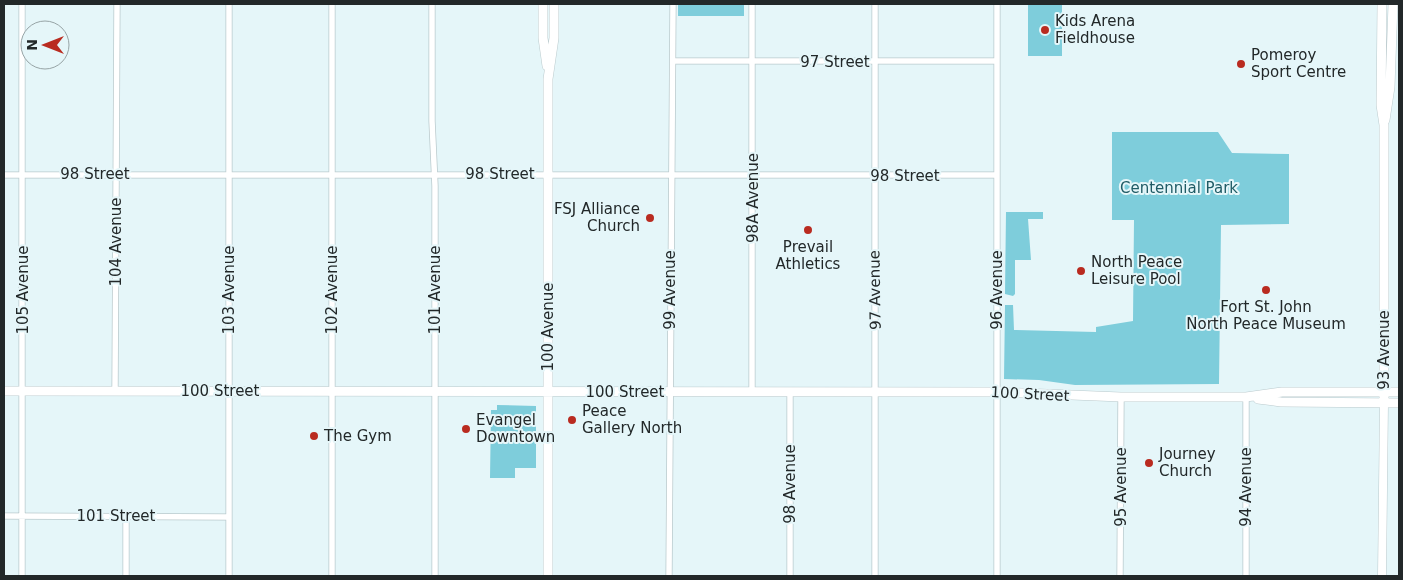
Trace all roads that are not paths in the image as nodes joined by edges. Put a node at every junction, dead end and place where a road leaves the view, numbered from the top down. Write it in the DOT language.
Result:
graph roads {
  1 [pos="22,4"];
  2 [pos="117,4"];
  3 [pos="229,4"];
  4 [pos="332,4"];
  5 [pos="432,4"];
  6 [pos="543,4"];
  7 [pos="554,4"];
  8 [pos="673,4"];
  9 [pos="752,4"];
  10 [pos="876,4"];
  11 [pos="997,4"];
  12 [pos="1382,4"];
  13 [pos="1393,4"];
  14 [pos="674,61"];
  15 [pos="752,61"];
  16 [pos="997,61"];
  17 [pos="876,62"];
  18 [pos="548,78"];
  19 [pos="1384,125"];
  20 [pos="117,174"];
  21 [pos="229,174"];
  22 [pos="548,174"];
  23 [pos="4,175"];
  24 [pos="23,175"];
  25 [pos="332,175"];
  26 [pos="434,175"];
  27 [pos="671,175"];
  28 [pos="997,175"];
  29 [pos="753,176"];
  30 [pos="875,176"];
  31 [pos="4,391"];
  32 [pos="22,391"];
  33 [pos="116,391"];
  34 [pos="229,391"];
  35 [pos="332,392"];
  36 [pos="435,392"];
  37 [pos="548,392"];
  38 [pos="670,392"];
  39 [pos="752,392"];
  40 [pos="790,392"];
  41 [pos="876,392"];
  42 [pos="997,392"];
  43 [pos="1384,392"];
  44 [pos="1399,392"];
  45 [pos="1121,397"];
  46 [pos="1246,397"];
  47 [pos="1384,403"];
  48 [pos="1399,404"];
  49 [pos="4,516"];
  50 [pos="23,516"];
  51 [pos="126,516"];
  52 [pos="229,517"];
  53 [pos="22,576"];
  54 [pos="126,576"];
  55 [pos="229,576"];
  56 [pos="332,576"];
  57 [pos="435,576"];
  58 [pos="548,576"];
  59 [pos="669,576"];
  60 [pos="790,576"];
  61 [pos="874,576"];
  62 [pos="997,576"];
  63 [pos="1120,576"];
  64 [pos="1246,576"];
  65 [pos="1382,576"];
  1 -- 24 [label="street, 105 Avenue"];
  2 -- 20 [label="street, 104 Avenue"];
  3 -- 21 [label="street, 103 Avenue"];
  4 -- 25 [label="street, 102 Avenue"];
  5 -- 26 [label="street, 101 Avenue"];
  6 -- 18 [label="main road, 100 Avenue"];
  7 -- 18 [label="main road, 100 Avenue"];
  8 -- 14 [label="street, 99 Avenue"];
  9 -- 15 [label="street, 98A Avenue"];
  10 -- 17 [label="street, 97 Avenue"];
  11 -- 16 [label="street, 96 Avenue"];
  12 -- 19 [label="main road, 93 Avenue"];
  13 -- 19 [label="main road, 93 Avenue"];
  14 -- 15 [label="street, 97 Street"];
  14 -- 27 [label="street, 99 Avenue"];
  15 -- 17 [label="street, 97 Street"];
  15 -- 29 [label="street, 98A Avenue"];
  16 -- 17 [label="street, 97 Street"];
  16 -- 28 [label="street, 96 Avenue"];
  17 -- 30 [label="street, 97 Avenue"];
  18 -- 22 [label="main road, 100 Avenue"];
  19 -- 43 [label="main road, 93 Avenue"];
  20 -- 21 [label="street, 98 Street"];
  20 -- 24 [label="street, 98 Street"];
  20 -- 33 [label="street, 104 Avenue"];
  21 -- 25 [label="street, 98 Street"];
  21 -- 34 [label="street, 103 Avenue"];
  22 -- 26 [label="street, 98 Street"];
  22 -- 27 [label="street, 98 Street"];
  22 -- 37 [label="main road, 100 Avenue"];
  23 -- 24 [label="street, 98 Street"];
  24 -- 32 [label="street, 105 Avenue"];
  25 -- 26 [label="street, 98 Street"];
  25 -- 35 [label="street, 102 Avenue"];
  26 -- 36 [label="street, 101 Avenue"];
  27 -- 29 [label="street, 98 Street"];
  27 -- 38 [label="street, 99 Avenue"];
  28 -- 30 [label="street, 98 Street"];
  28 -- 42 [label="street, 96 Avenue"];
  29 -- 30 [label="street, 98 Street"];
  29 -- 39 [label="street, 98A Avenue"];
  30 -- 41 [label="street, 97 Avenue"];
  31 -- 32 [label="main road, 100 Street"];
  32 -- 33 [label="main road, 100 Street"];
  32 -- 50 [label="street, 105 Avenue"];
  33 -- 34 [label="main road, 100 Street"];
  34 -- 35 [label="main road, 100 Street"];
  34 -- 52 [label="street, 103 Avenue"];
  35 -- 36 [label="main road, 100 Street"];
  35 -- 56 [label="street, 102 Avenue"];
  36 -- 37 [label="main road, 100 Street"];
  36 -- 57 [label="street, 101 Avenue"];
  37 -- 38 [label="main road, 100 Street"];
  37 -- 58 [label="main road, 100 Avenue"];
  38 -- 39 [label="main road, 100 Street"];
  38 -- 59 [label="street, 99 Avenue"];
  39 -- 40 [label="main road, 100 Street"];
  40 -- 41 [label="main road, 100 Street"];
  40 -- 60 [label="street, 98 Avenue"];
  41 -- 42 [label="main road, 100 Street"];
  41 -- 61 [label="street, 97 Avenue"];
  42 -- 45 [label="main road, 100 Street"];
  42 -- 62 [label="street, 96 Avenue"];
  43 -- 44 [label="main road, 100 Street"];
  43 -- 46 [label="main road, 100 Street"];
  43 -- 47 [label="main road, 93 Avenue"];
  45 -- 46 [label="main road, 100 Street"];
  45 -- 63 [label="street, 95 Avenue"];
  46 -- 47 [label="main road, 100 Street"];
  46 -- 64 [label="street, 94 Avenue"];
  47 -- 48 [label="main road, 100 Street"];
  47 -- 65 [label="street, 93 Avenue"];
  49 -- 50 [label="street, 101 Street"];
  50 -- 51 [label="street, 101 Street"];
  50 -- 53 [label="street, 105 Avenue"];
  51 -- 52 [label="street, 101 Street"];
  51 -- 54 [label="street"];
  52 -- 55 [label="street, 103 Avenue"];
}
